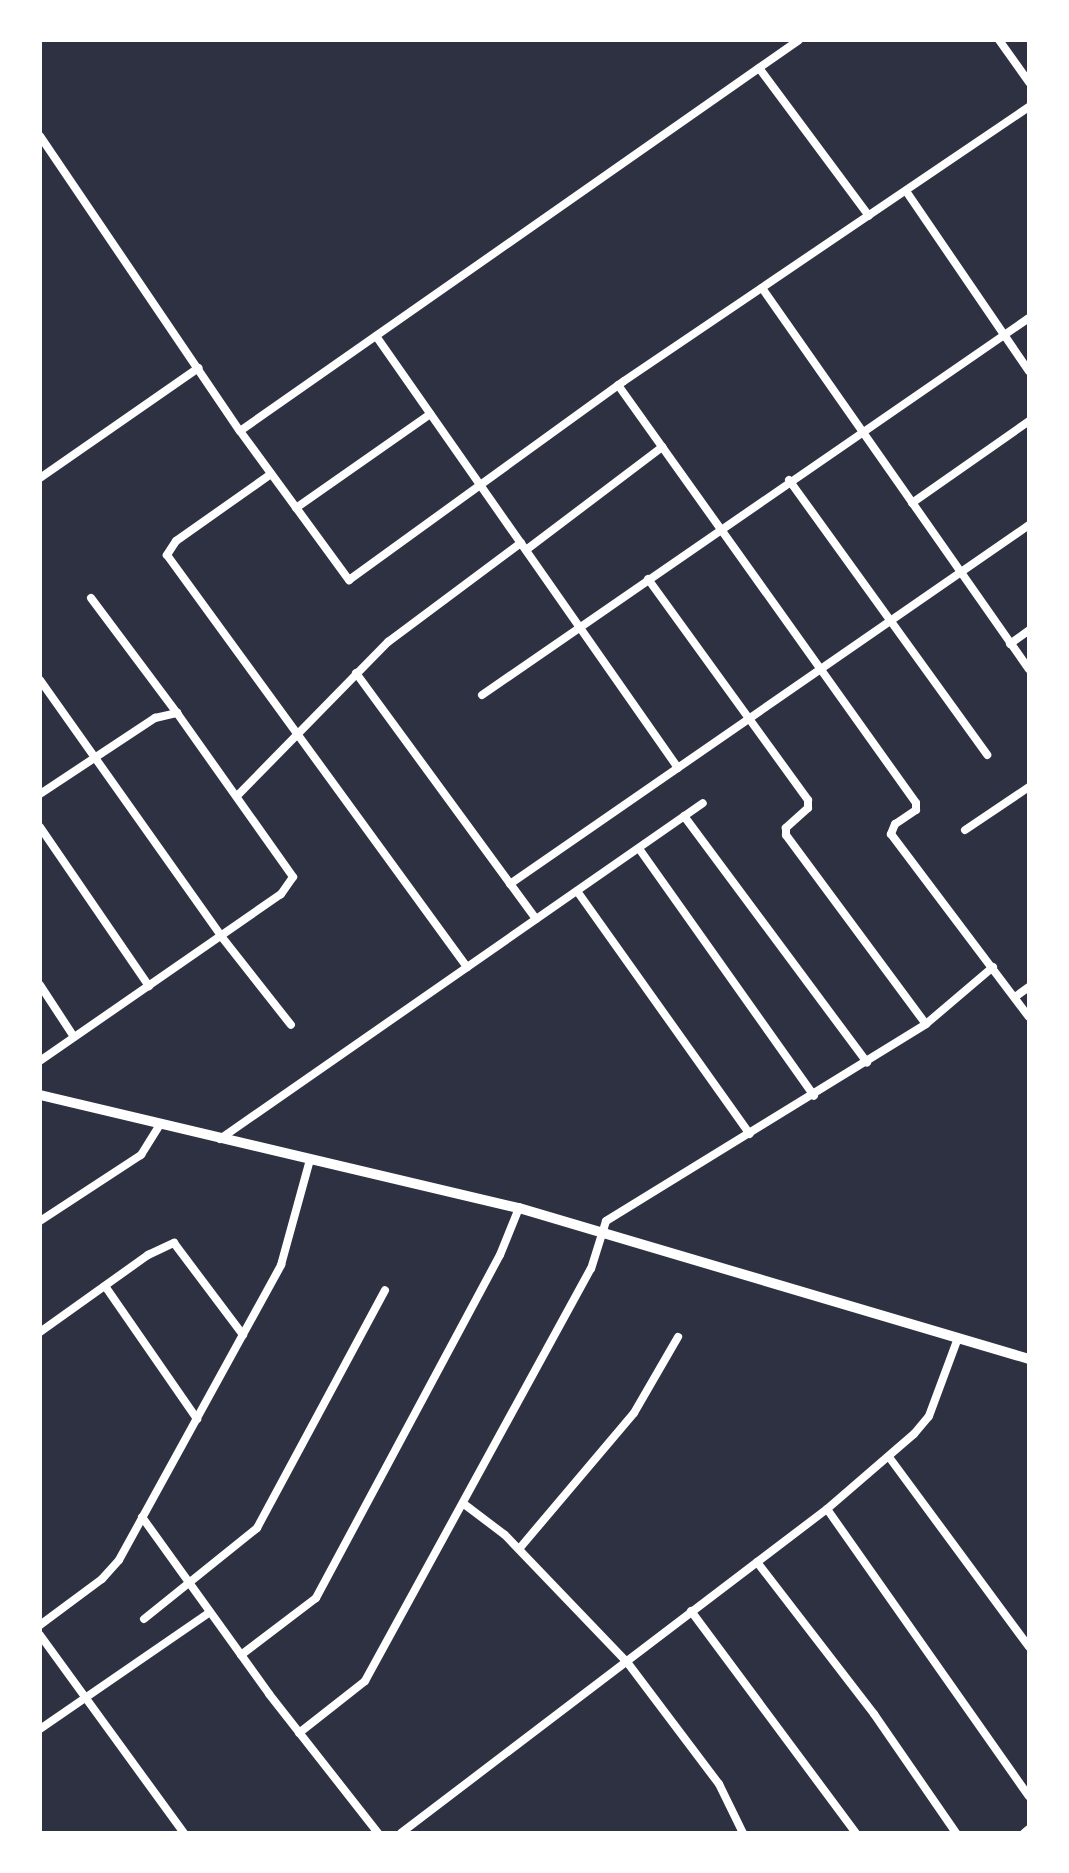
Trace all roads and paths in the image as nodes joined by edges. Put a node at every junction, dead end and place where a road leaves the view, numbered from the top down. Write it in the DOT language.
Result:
graph roads {
  1 [pos="799,40"];
  2 [pos="1000,40"];
  3 [pos="760,68"];
  4 [pos="1029,82"];
  5 [pos="1029,107"];
  6 [pos="40,136"];
  7 [pos="906,191"];
  8 [pos="869,216"];
  9 [pos="762,288"];
  10 [pos="1029,318"];
  11 [pos="376,336"];
  12 [pos="1004,336"];
  13 [pos="198,368"];
  14 [pos="1029,371"];
  15 [pos="618,385"];
  16 [pos="430,414"];
  17 [pos="1029,422"];
  18 [pos="240,431"];
  19 [pos="862,432"];
  20 [pos="662,447"];
  21 [pos="271,474"];
  22 [pos="40,478"];
  23 [pos="790,480"];
  24 [pos="481,486"];
  25 [pos="912,503"];
  26 [pos="296,508"];
  27 [pos="1029,526"];
  28 [pos="720,529"];
  29 [pos="523,547"];
  30 [pos="960,574"];
  31 [pos="648,579"];
  32 [pos="91,598"];
  33 [pos="891,622"];
  34 [pos="579,627"];
  35 [pos="1029,630"];
  36 [pos="1010,644"];
  37 [pos="1029,669"];
  38 [pos="820,670"];
  39 [pos="356,673"];
  40 [pos="40,680"];
  41 [pos="482,695"];
  42 [pos="177,713"];
  43 [pos="750,718"];
  44 [pos="297,734"];
  45 [pos="987,755"];
  46 [pos="95,757"];
  47 [pos="678,768"];
  48 [pos="1029,787"];
  49 [pos="40,794"];
  50 [pos="237,796"];
  51 [pos="703,803"];
  52 [pos="684,816"];
  53 [pos="40,827"];
  54 [pos="965,830"];
  55 [pos="640,850"];
  56 [pos="510,884"];
  57 [pos="577,891"];
  58 [pos="536,920"];
  59 [pos="221,936"];
  60 [pos="467,967"];
  61 [pos="992,968"];
  62 [pos="40,985"];
  63 [pos="148,986"];
  64 [pos="1029,987"];
  65 [pos="1015,997"];
  66 [pos="1029,1016"];
  67 [pos="926,1024"];
  68 [pos="291,1025"];
  69 [pos="74,1037"];
  70 [pos="40,1061"];
  71 [pos="867,1062"];
  72 [pos="40,1096"];
  73 [pos="814,1096"];
  74 [pos="160,1125"];
  75 [pos="750,1134"];
  76 [pos="220,1139"];
  77 [pos="310,1160"];
  78 [pos="518,1208"];
  79 [pos="40,1222"];
  80 [pos="601,1234"];
  81 [pos="105,1286"];
  82 [pos="385,1290"];
  83 [pos="40,1332"];
  84 [pos="243,1335"];
  85 [pos="678,1337"];
  86 [pos="958,1338"];
  87 [pos="1029,1360"];
  88 [pos="197,1418"];
  89 [pos="889,1456"];
  90 [pos="464,1504"];
  91 [pos="826,1510"];
  92 [pos="142,1517"];
  93 [pos="520,1549"];
  94 [pos="756,1562"];
  95 [pos="190,1584"];
  96 [pos="691,1611"];
  97 [pos="210,1612"];
  98 [pos="144,1619"];
  99 [pos="40,1625"];
  100 [pos="40,1635"];
  101 [pos="1029,1647"];
  102 [pos="242,1655"];
  103 [pos="627,1662"];
  104 [pos="85,1697"];
  105 [pos="40,1729"];
  106 [pos="300,1732"];
  107 [pos="1029,1796"];
  108 [pos="184,1833"];
  109 [pos="378,1833"];
  110 [pos="401,1833"];
  111 [pos="744,1833"];
  112 [pos="856,1833"];
  113 [pos="956,1833"];
  1 -- 3 [label="street"];
  2 -- 4 [label="street"];
  3 -- 8 [label="street"];
  3 -- 11 [label="street"];
  5 -- 7 [label="street"];
  6 -- 13 [label="street"];
  7 -- 8 [label="street"];
  7 -- 12 [label="street"];
  8 -- 9 [label="street"];
  9 -- 15 [label="street"];
  9 -- 19 [label="street"];
  10 -- 12 [label="street"];
  11 -- 16 [label="street"];
  11 -- 18 [label="street"];
  12 -- 14 [label="street"];
  12 -- 19 [label="street"];
  13 -- 18 [label="street"];
  13 -- 22 [label="street"];
  15 -- 20 [label="street"];
  15 -- 24 [label="street"];
  16 -- 24 [label="street"];
  16 -- 26 [label="street"];
  17 -- 25 [label="street"];
  18 -- 21 [label="street"];
  19 -- 23 [label="street"];
  19 -- 25 [label="street"];
  20 -- 28 [label="street"];
  20 -- 29 [label="street"];
  21 -- 26 [label="street"];
  21 -- 44 [label="street"];
  23 -- 28 [label="street"];
  23 -- 33 [label="street"];
  24 -- 26 [label="street"];
  24 -- 29 [label="street"];
  25 -- 30 [label="street"];
  27 -- 30 [label="street"];
  28 -- 31 [label="street"];
  28 -- 38 [label="street"];
  29 -- 34 [label="street"];
  29 -- 39 [label="street"];
  30 -- 33 [label="street"];
  30 -- 36 [label="street"];
  31 -- 34 [label="street"];
  31 -- 43 [label="street"];
  32 -- 42 [label="street"];
  33 -- 38 [label="street"];
  33 -- 45 [label="street"];
  34 -- 41 [label="street"];
  34 -- 47 [label="street"];
  35 -- 36 [label="street"];
  36 -- 37 [label="street"];
  38 -- 43 [label="street"];
  38 -- 61 [label="street"];
  39 -- 44 [label="street"];
  39 -- 56 [label="street"];
  40 -- 46 [label="street"];
  42 -- 46 [label="street"];
  42 -- 50 [label="street"];
  43 -- 47 [label="street"];
  43 -- 67 [label="street"];
  44 -- 50 [label="street"];
  44 -- 60 [label="street"];
  46 -- 49 [label="street"];
  46 -- 59 [label="street"];
  47 -- 56 [label="street"];
  48 -- 54 [label="street"];
  50 -- 59 [label="street"];
  51 -- 52 [label="street"];
  52 -- 55 [label="street"];
  52 -- 71 [label="street"];
  53 -- 63 [label="street"];
  55 -- 57 [label="street"];
  55 -- 73 [label="street"];
  56 -- 58 [label="street"];
  57 -- 58 [label="street"];
  57 -- 75 [label="street"];
  58 -- 60 [label="street"];
  59 -- 63 [label="street"];
  59 -- 68 [label="street"];
  60 -- 76 [label="street"];
  61 -- 65 [label="street"];
  61 -- 67 [label="street"];
  62 -- 69 [label="street"];
  63 -- 69 [label="street"];
  64 -- 65 [label="street"];
  65 -- 66 [label="street"];
  67 -- 71 [label="street"];
  69 -- 70 [label="street"];
  71 -- 73 [label="street"];
  72 -- 74 [label="street"];
  73 -- 75 [label="street"];
  74 -- 76 [label="street"];
  74 -- 79 [label="street"];
  75 -- 80 [label="street"];
  76 -- 77 [label="street"];
  77 -- 78 [label="street"];
  77 -- 84 [label="street"];
  78 -- 80 [label="street"];
  78 -- 102 [label="street"];
  80 -- 86 [label="street"];
  80 -- 90 [label="street"];
  81 -- 83 [label="street"];
  81 -- 84 [label="street"];
  81 -- 88 [label="street"];
  82 -- 95 [label="street"];
  84 -- 88 [label="street"];
  85 -- 93 [label="street"];
  86 -- 87 [label="street"];
  86 -- 89 [label="street"];
  88 -- 92 [label="street"];
  89 -- 91 [label="street"];
  89 -- 101 [label="street"];
  90 -- 93 [label="street"];
  90 -- 106 [label="street"];
  91 -- 94 [label="street"];
  91 -- 107 [label="street"];
  92 -- 95 [label="street"];
  92 -- 99 [label="street"];
  93 -- 103 [label="street"];
  94 -- 96 [label="street"];
  94 -- 113 [label="street"];
  95 -- 97 [label="street"];
  95 -- 98 [label="street"];
  96 -- 103 [label="street"];
  96 -- 112 [label="street"];
  97 -- 102 [label="street"];
  97 -- 104 [label="street"];
  100 -- 104 [label="street"];
  102 -- 106 [label="street"];
  103 -- 110 [label="street"];
  103 -- 111 [label="street"];
  104 -- 105 [label="street"];
  104 -- 108 [label="street"];
  106 -- 109 [label="street"];
}
